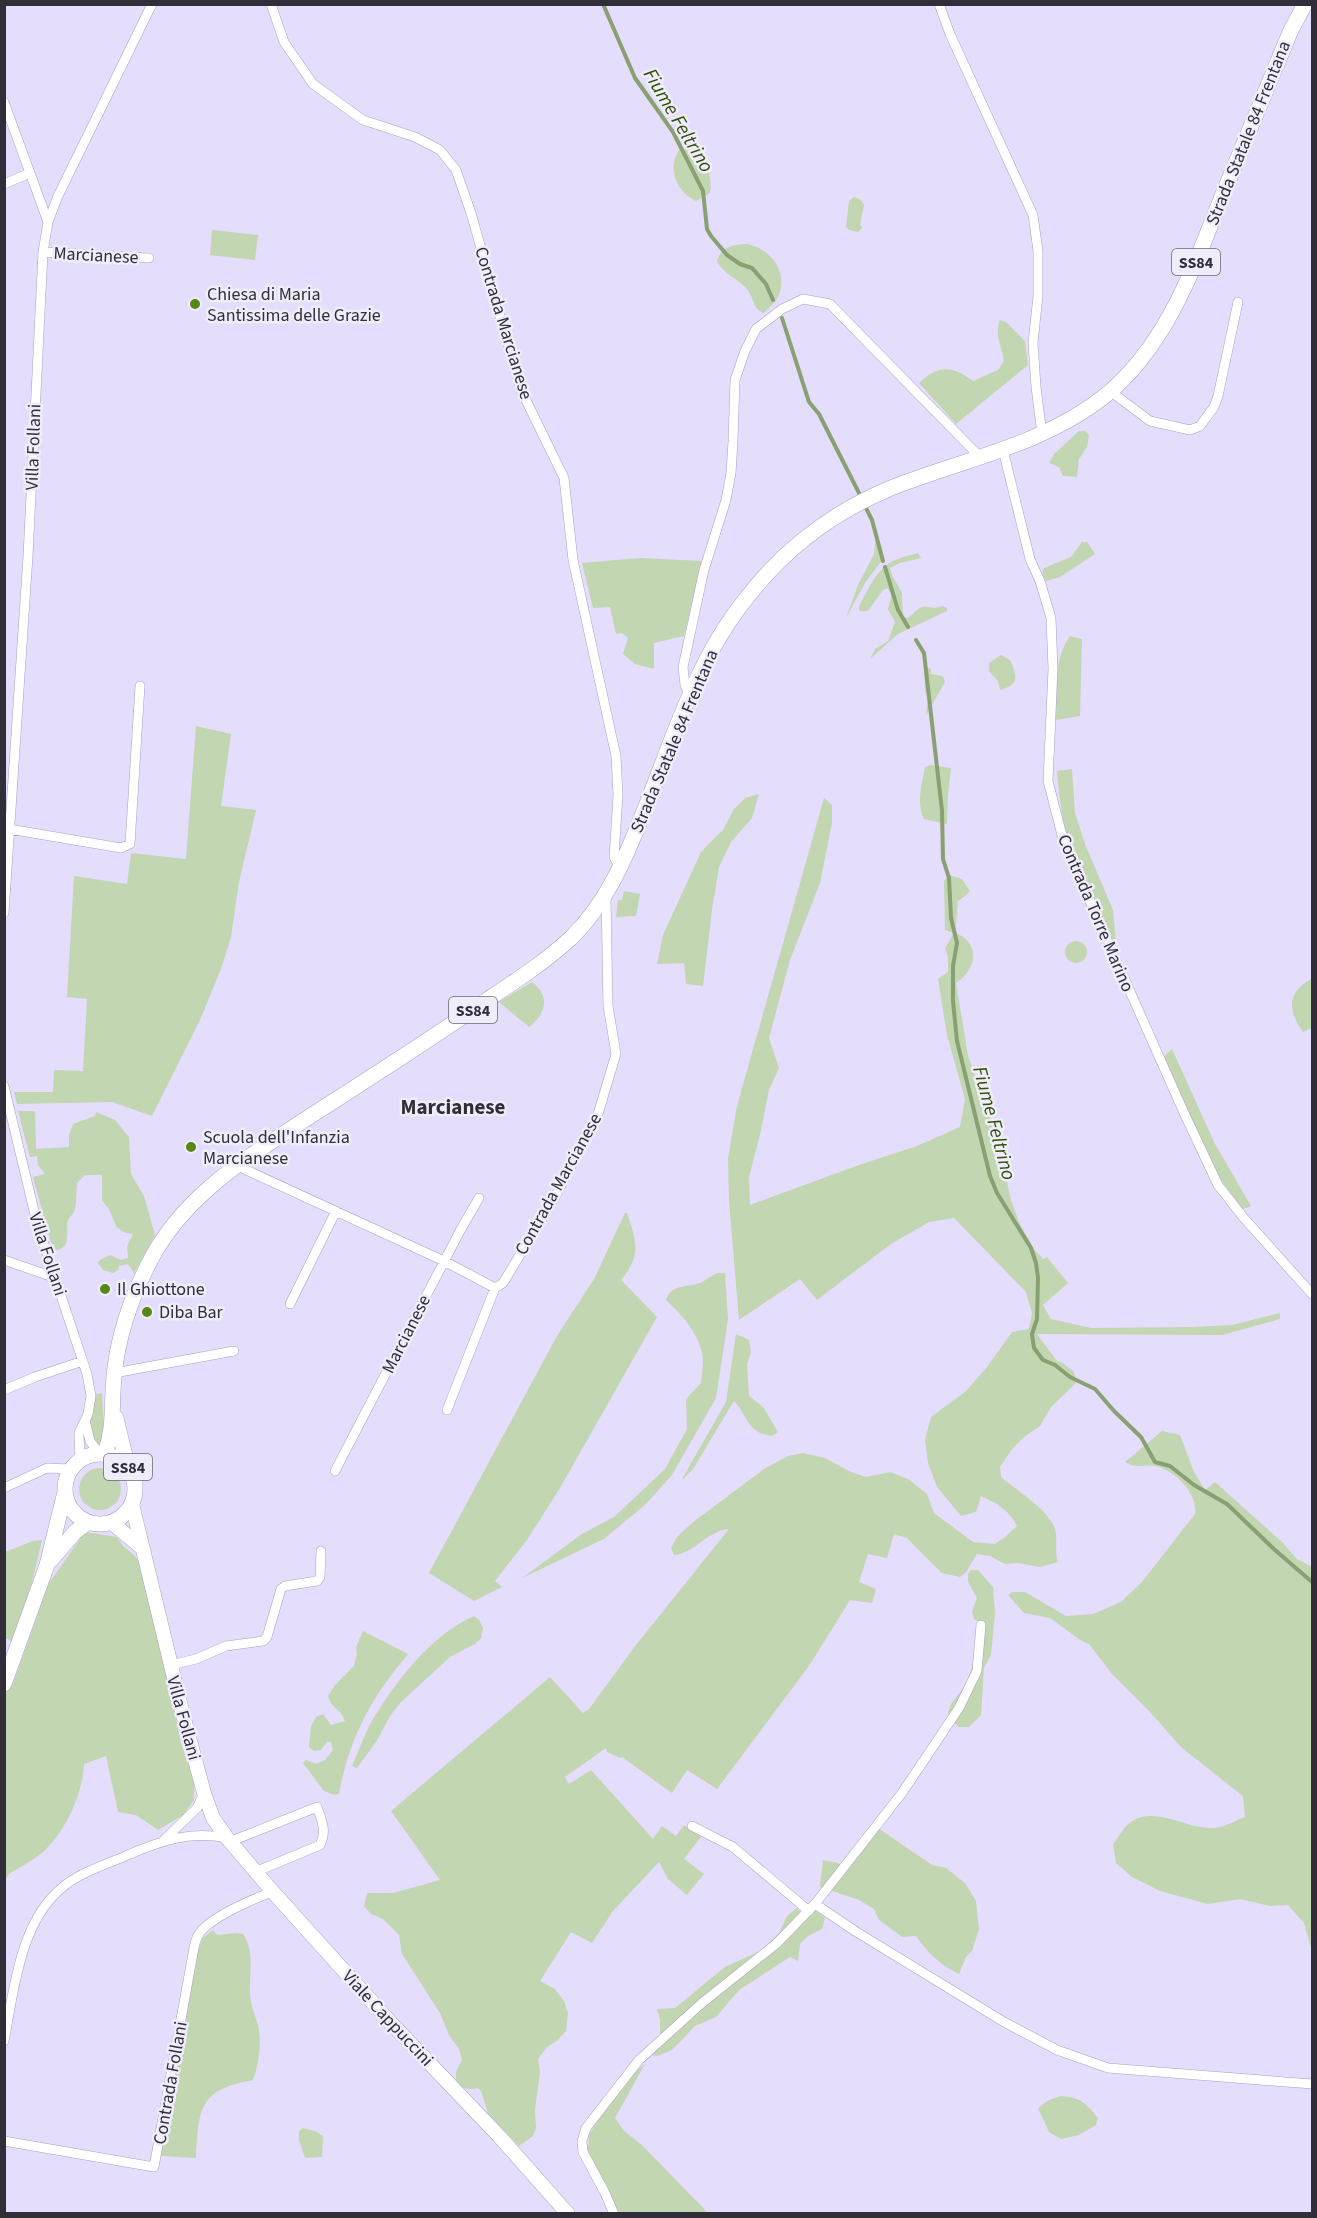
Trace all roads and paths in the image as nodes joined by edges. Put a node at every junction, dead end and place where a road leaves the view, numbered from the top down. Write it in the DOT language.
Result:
graph roads {
  1 [pos="152,4"];
  2 [pos="271,4"];
  3 [pos="939,4"];
  4 [pos="1305,4"];
  5 [pos="4,102"];
  6 [pos="30,172"];
  7 [pos="4,184"];
  8 [pos="48,222"];
  9 [pos="43,252"];
  10 [pos="149,258"];
  11 [pos="1238,302"];
  12 [pos="1110,391"];
  13 [pos="1042,434"];
  14 [pos="1003,450"];
  15 [pos="981,458"];
  16 [pos="140,686"];
  17 [pos="690,697"];
  18 [pos="8,824"];
  19 [pos="620,868"];
  20 [pos="606,895"];
  21 [pos="4,912"];
  22 [pos="4,1086"];
  23 [pos="240,1163"];
  24 [pos="479,1198"];
  25 [pos="336,1211"];
  26 [pos="4,1260"];
  27 [pos="444,1261"];
  28 [pos="56,1278"];
  29 [pos="495,1288"];
  30 [pos="1312,1294"];
  31 [pos="290,1304"];
  32 [pos="234,1351"];
  33 [pos="83,1361"];
  34 [pos="114,1373"];
  35 [pos="4,1390"];
  36 [pos="447,1410"];
  37 [pos="114,1411"];
  38 [pos="86,1420"];
  39 [pos="103,1454"];
  40 [pos="76,1465"];
  41 [pos="128,1468"];
  42 [pos="336,1471"];
  43 [pos="4,1488"];
  44 [pos="65,1492"];
  45 [pos="132,1504"];
  46 [pos="88,1522"];
  47 [pos="111,1522"];
  48 [pos="141,1547"];
  49 [pos="321,1551"];
  50 [pos="47,1565"];
  51 [pos="981,1625"];
  52 [pos="171,1665"];
  53 [pos="4,1684"];
  54 [pos="204,1793"];
  55 [pos="192,1814"];
  56 [pos="213,1818"];
  57 [pos="692,1826"];
  58 [pos="202,1835"];
  59 [pos="164,1840"];
  60 [pos="228,1840"];
  61 [pos="255,1872"];
  62 [pos="273,1892"];
  63 [pos="812,1908"];
  64 [pos="4,2041"];
  65 [pos="1312,2084"];
  66 [pos="4,2141"];
  67 [pos="568,2214"];
  68 [pos="614,2214"];
  1 -- 8 [label="street, Villa Follani"];
  2 -- 19 [label="street, Contrada Marcianese"];
  3 -- 13 [label="street"];
  4 -- 12 [label="main road, Strada Statale 84 Frentana / SS84"];
  5 -- 6 [label="street"];
  6 -- 7 [label="street"];
  6 -- 8 [label="street"];
  8 -- 9 [label="street, Villa Follani"];
  9 -- 10 [label="street, Marcianese"];
  9 -- 18 [label="street, Villa Follani"];
  11 -- 12 [label="street"];
  12 -- 13 [label="main road, Strada Statale 84 Frentana / SS84"];
  13 -- 14 [label="main road, Strada Statale 84 Frentana / SS84"];
  14 -- 15 [label="main road, Strada Statale 84 Frentana / SS84"];
  14 -- 30 [label="street, Contrada Torre Marino"];
  15 -- 17 [label="main road, Strada Statale 84 Frentana / SS84"];
  15 -- 17 [label="street"];
  16 -- 18 [label="street"];
  17 -- 19 [label="main road, Strada Statale 84 Frentana / SS84"];
  18 -- 21 [label="street, Villa Follani"];
  19 -- 20 [label="main road, Strada Statale 84 Frentana / SS84"];
  20 -- 23 [label="main road, Strada Statale 84 Frentana / SS84"];
  20 -- 29 [label="street, Contrada Marcianese"];
  22 -- 28 [label="street, Villa Follani"];
  23 -- 25 [label="street"];
  23 -- 34 [label="main road, Strada Statale 84 Frentana / SS84"];
  24 -- 27 [label="street, Marcianese"];
  25 -- 27 [label="street"];
  25 -- 31 [label="street"];
  26 -- 28 [label="street"];
  27 -- 29 [label="street"];
  27 -- 42 [label="street, Marcianese"];
  28 -- 33 [label="street, Villa Follani"];
  29 -- 36 [label="street, Contrada Marcianese"];
  32 -- 34 [label="street"];
  33 -- 35 [label="street"];
  33 -- 38 [label="street, Villa Follani"];
  34 -- 37 [label="main road, Strada Statale 84 Frentana / SS84"];
  37 -- 39 [label="main road, Strada Statale 84 Frentana / SS84"];
  37 -- 41 [label="main road, Strada Statale 84 Frentana / SS84"];
  38 -- 39 [label="street, Villa Follani"];
  38 -- 40 [label="street, Villa Follani"];
  39 -- 40 [label="main road, SS84"];
  39 -- 41 [label="main road, SS84"];
  40 -- 43 [label="street"];
  40 -- 44 [label="main road"];
  41 -- 45 [label="main road, SS84"];
  44 -- 46 [label="main road"];
  44 -- 50 [label="main road"];
  45 -- 47 [label="main road, SS84"];
  45 -- 48 [label="street, Villa Follani"];
  46 -- 47 [label="main road"];
  46 -- 50 [label="main road"];
  47 -- 48 [label="street"];
  48 -- 52 [label="street, Villa Follani"];
  49 -- 52 [label="street"];
  50 -- 53 [label="main road"];
  51 -- 63 [label="street"];
  52 -- 54 [label="street, Villa Follani"];
  54 -- 55 [label="street"];
  54 -- 56 [label="street, Villa Follani"];
  55 -- 56 [label="street"];
  55 -- 59 [label="street"];
  56 -- 58 [label="street"];
  56 -- 60 [label="street, Viale Cappuccini"];
  57 -- 63 [label="street"];
  58 -- 59 [label="street"];
  58 -- 60 [label="street"];
  59 -- 64 [label="street"];
  60 -- 61 [label="street, Viale Cappuccini"];
  60 -- 61 [label="street"];
  61 -- 62 [label="street, Viale Cappuccini"];
  62 -- 66 [label="street, Contrada Follani"];
  62 -- 67 [label="street, Viale Cappuccini"];
  63 -- 65 [label="street"];
  63 -- 68 [label="street"];
}
